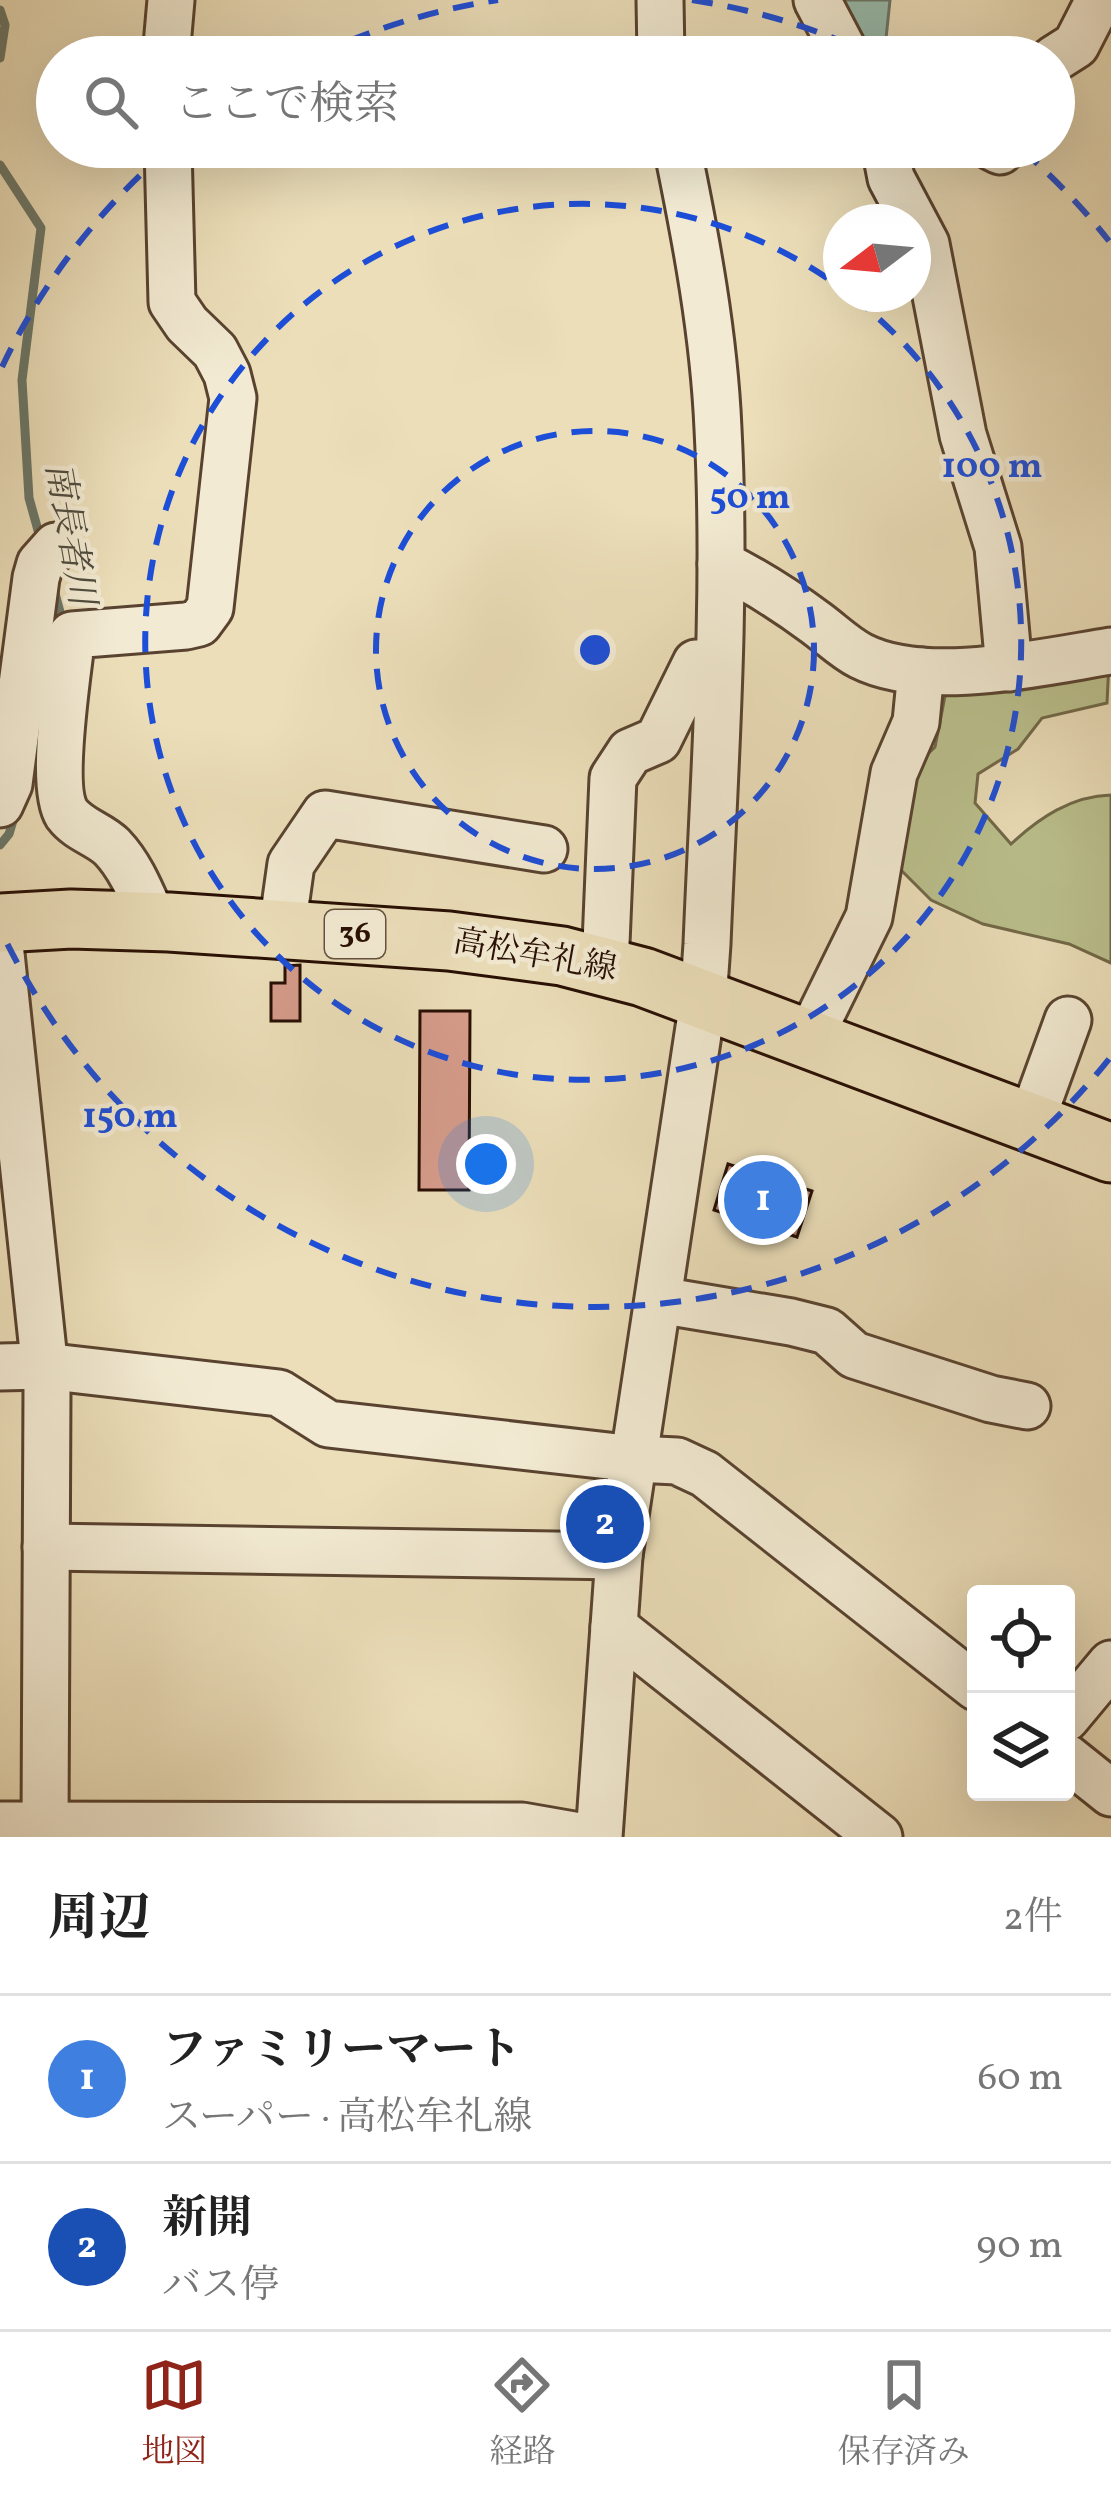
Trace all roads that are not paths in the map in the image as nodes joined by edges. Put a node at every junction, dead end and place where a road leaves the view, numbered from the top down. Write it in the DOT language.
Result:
graph roads {
  1 [pos="171,0"];
  2 [pos="660,0"];
  3 [pos="817,0"];
  4 [pos="1099,0"];
  5 [pos="168,36"];
  6 [pos="661,36"];
  7 [pos="836,36"];
  8 [pos="1075,46"];
  9 [pos="169,168"];
  10 [pos="681,168"];
  11 [pos="889,168"];
  12 [pos="48,555"];
  13 [pos="721,564"];
  14 [pos="49,641"];
  15 [pos="1111,651"];
  16 [pos="718,663"];
  17 [pos="1009,668"];
  18 [pos="921,671"];
  19 [pos="0,804"];
  20 [pos="544,849"];
  21 [pos="154,922"];
  22 [pos="0,923"];
  23 [pos="282,928"];
  24 [pos="0,944"];
  25 [pos="605,967"];
  26 [pos="703,1001"];
  27 [pos="1068,1020"];
  28 [pos="809,1039"];
  29 [pos="1031,1122"];
  30 [pos="1111,1153"];
  31 [pos="658,1300"];
  32 [pos="22,1366"];
  33 [pos="1027,1406"];
  34 [pos="635,1459"];
  35 [pos="46,1547"];
  36 [pos="619,1556"];
  37 [pos="614,1627"];
  38 [pos="1111,1664"];
  39 [pos="967,1680"];
  40 [pos="1075,1707"];
  41 [pos="1075,1764"];
  42 [pos="1111,1793"];
  43 [pos="0,1825"];
  44 [pos="45,1826"];
  45 [pos="260,1831"];
  46 [pos="585,1837"];
  47 [pos="599,1837"];
  48 [pos="879,1837"];
  1 -- 5 [label="street"];
  2 -- 6 [label="street"];
  3 -- 7 [label="street"];
  4 -- 8 [label="street"];
  9 -- 14 [label="street"];
  10 -- 13 [label="street"];
  11 -- 17 [label="street"];
  12 -- 14 [label="street"];
  13 -- 16 [label="street"];
  13 -- 18 [label="street"];
  14 -- 19 [label="street"];
  14 -- 21 [label="street"];
  15 -- 17 [label="street"];
  16 -- 25 [label="street"];
  16 -- 26 [label="street"];
  17 -- 18 [label="street"];
  18 -- 28 [label="street"];
  20 -- 23 [label="street"];
  21 -- 22 [label="main road, 高松牟礼線 / 36"];
  21 -- 23 [label="main road, 高松牟礼線 / 36"];
  23 -- 25 [label="main road, 高松牟礼線 / 36"];
  24 -- 32 [label="street"];
  25 -- 26 [label="main road, 高松牟礼線 / 36"];
  26 -- 28 [label="main road, 高松牟礼線 / 36"];
  26 -- 31 [label="street"];
  27 -- 29 [label="street"];
  28 -- 29 [label="main road, 高松牟礼線 / 36"];
  29 -- 30 [label="main road, 高松牟礼線 / 36"];
  31 -- 33 [label="street"];
  31 -- 34 [label="street"];
  32 -- 34 [label="street"];
  32 -- 35 [label="street"];
  34 -- 36 [label="street"];
  34 -- 39 [label="street"];
  35 -- 36 [label="street"];
  35 -- 44 [label="street"];
  36 -- 37 [label="street"];
  37 -- 47 [label="street"];
  37 -- 48 [label="street"];
  38 -- 40 [label="street"];
  41 -- 42 [label="street"];
  43 -- 44 [label="street"];
  44 -- 45 [label="street"];
  45 -- 46 [label="street"];
}
